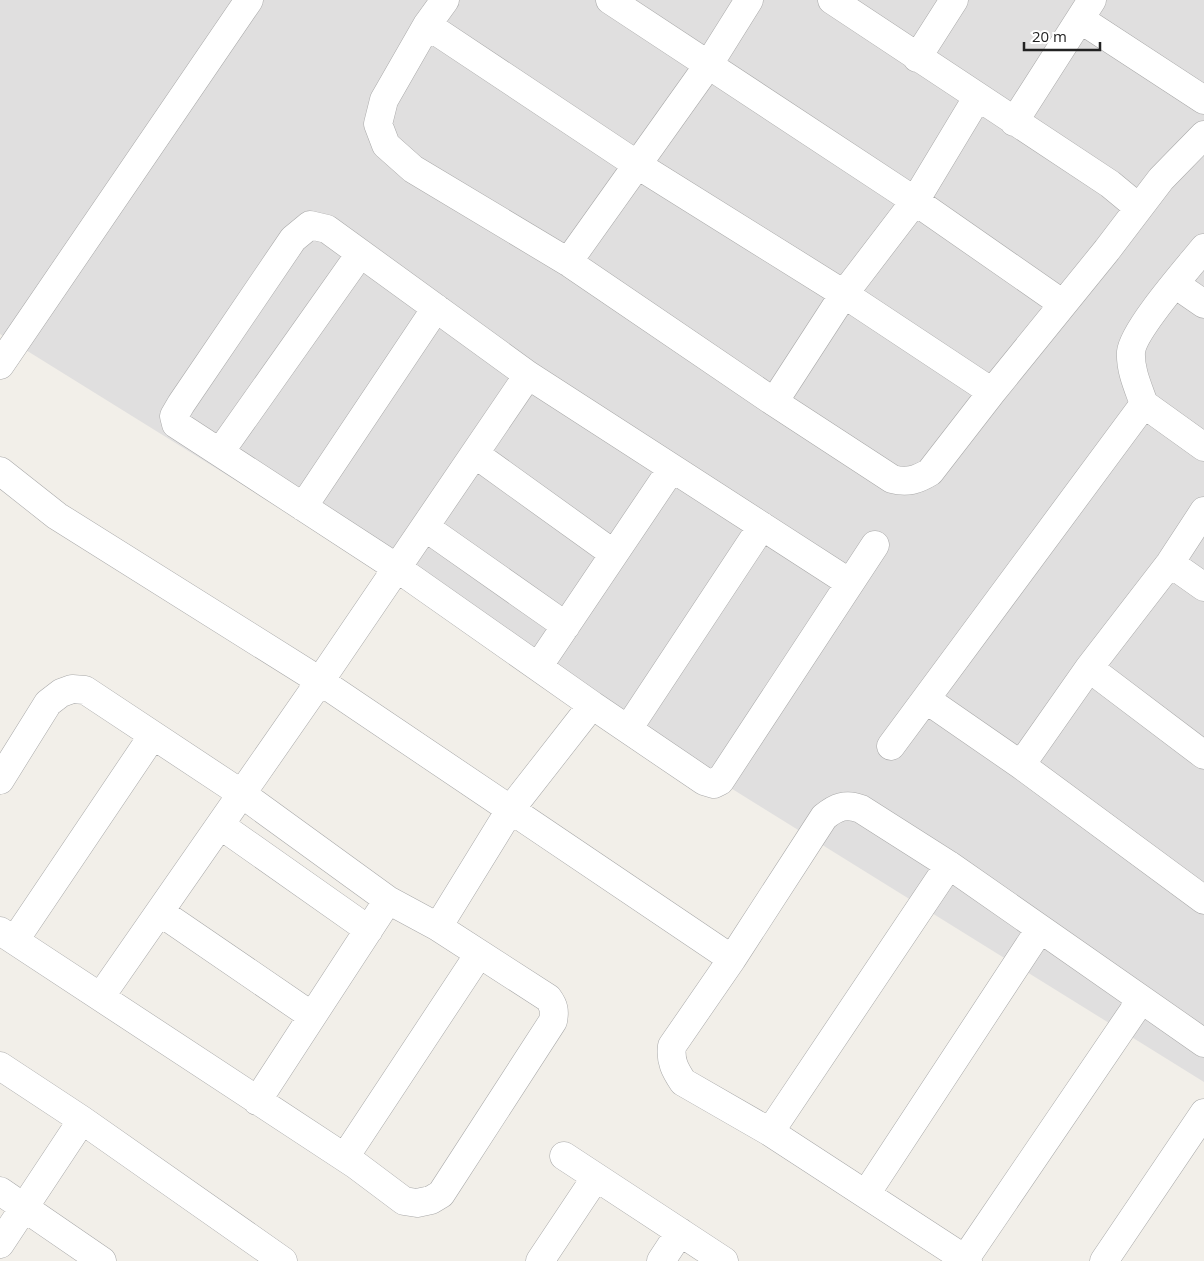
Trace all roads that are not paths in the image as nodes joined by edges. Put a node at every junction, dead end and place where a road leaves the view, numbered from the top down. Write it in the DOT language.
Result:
graph roads {
  1 [pos="249,0"];
  2 [pos="445,0"];
  3 [pos="610,0"];
  4 [pos="749,0"];
  5 [pos="832,0"];
  6 [pos="954,0"];
  7 [pos="1086,10"];
  8 [pos="427,25"];
  9 [pos="917,58"];
  10 [pos="708,64"];
  11 [pos="977,98"];
  12 [pos="1204,100"];
  13 [pos="1014,122"];
  14 [pos="1204,135"];
  15 [pos="636,164"];
  16 [pos="915,202"];
  17 [pos="1138,208"];
  18 [pos="1204,248"];
  19 [pos="360,254"];
  20 [pos="568,262"];
  21 [pos="1175,284"];
  22 [pos="844,294"];
  23 [pos="1063,304"];
  24 [pos="1204,304"];
  25 [pos="436,308"];
  26 [pos="0,365"];
  27 [pos="528,375"];
  28 [pos="992,392"];
  29 [pos="774,402"];
  30 [pos="1144,404"];
  31 [pos="1204,447"];
  32 [pos="220,452"];
  33 [pos="475,454"];
  34 [pos="672,468"];
  35 [pos="0,471"];
  36 [pos="303,507"];
  37 [pos="1204,511"];
  38 [pos="762,526"];
  39 [pos="425,527"];
  40 [pos="876,545"];
  41 [pos="614,554"];
  42 [pos="1170,563"];
  43 [pos="397,568"];
  44 [pos="850,583"];
  45 [pos="1204,587"];
  46 [pos="566,626"];
  47 [pos="538,667"];
  48 [pos="1089,668"];
  49 [pos="320,681"];
  50 [pos="927,700"];
  51 [pos="592,705"];
  52 [pos="628,729"];
  53 [pos="153,735"];
  54 [pos="891,746"];
  55 [pos="1204,755"];
  56 [pos="1021,766"];
  57 [pos="0,780"];
  58 [pos="242,794"];
  59 [pos="510,810"];
  60 [pos="220,825"];
  61 [pos="949,865"];
  62 [pos="388,900"];
  63 [pos="1204,900"];
  64 [pos="160,912"];
  65 [pos="438,927"];
  66 [pos="1040,929"];
  67 [pos="369,930"];
  68 [pos="7,936"];
  69 [pos="478,954"];
  70 [pos="732,960"];
  71 [pos="101,996"];
  72 [pos="1141,1000"];
  73 [pos="312,1016"];
  74 [pos="1204,1043"];
  75 [pos="0,1066"];
  76 [pos="257,1101"];
  77 [pos="1204,1113"];
  78 [pos="82,1120"];
  79 [pos="770,1132"];
  80 [pos="564,1156"];
  81 [pos="345,1157"];
  82 [pos="596,1176"];
  83 [pos="0,1191"];
  84 [pos="866,1194"];
  85 [pos="24,1208"];
  86 [pos="680,1232"];
  87 [pos="0,1244"];
  88 [pos="966,1260"];
  89 [pos="102,1261"];
  90 [pos="283,1261"];
  91 [pos="540,1261"];
  92 [pos="661,1261"];
  93 [pos="724,1261"];
  94 [pos="1104,1261"];
  1 -- 26 [label="street"];
  2 -- 8 [label="street"];
  3 -- 10 [label="street"];
  4 -- 10 [label="street"];
  5 -- 9 [label="street"];
  6 -- 9 [label="street"];
  7 -- 12 [label="street"];
  7 -- 13 [label="street"];
  8 -- 15 [label="street"];
  8 -- 20 [label="street"];
  9 -- 11 [label="street"];
  10 -- 15 [label="street"];
  10 -- 16 [label="street"];
  11 -- 13 [label="street"];
  11 -- 16 [label="street"];
  13 -- 17 [label="street"];
  14 -- 17 [label="street"];
  15 -- 20 [label="street"];
  15 -- 22 [label="street"];
  16 -- 22 [label="street"];
  16 -- 23 [label="street"];
  17 -- 23 [label="street"];
  18 -- 21 [label="street"];
  19 -- 25 [label="street"];
  19 -- 32 [label="street"];
  19 -- 32 [label="street"];
  20 -- 29 [label="street"];
  21 -- 24 [label="street"];
  21 -- 30 [label="street"];
  22 -- 28 [label="street"];
  22 -- 29 [label="street"];
  23 -- 28 [label="street"];
  25 -- 27 [label="street"];
  25 -- 36 [label="street"];
  27 -- 33 [label="street"];
  27 -- 34 [label="street"];
  28 -- 29 [label="street"];
  30 -- 31 [label="street"];
  30 -- 50 [label="street"];
  32 -- 36 [label="street"];
  33 -- 39 [label="street"];
  33 -- 41 [label="street"];
  34 -- 38 [label="street"];
  34 -- 41 [label="street"];
  35 -- 49 [label="street"];
  36 -- 43 [label="street"];
  37 -- 42 [label="street"];
  38 -- 44 [label="street"];
  38 -- 52 [label="street"];
  39 -- 43 [label="street"];
  39 -- 46 [label="street"];
  40 -- 44 [label="street"];
  41 -- 46 [label="street"];
  42 -- 45 [label="street"];
  42 -- 48 [label="street"];
  43 -- 47 [label="street"];
  43 -- 49 [label="street"];
  44 -- 52 [label="street"];
  46 -- 47 [label="street"];
  47 -- 51 [label="street"];
  48 -- 55 [label="street"];
  48 -- 56 [label="street"];
  49 -- 58 [label="street"];
  49 -- 59 [label="street"];
  50 -- 54 [label="street"];
  50 -- 56 [label="street"];
  51 -- 52 [label="street"];
  51 -- 59 [label="street"];
  53 -- 57 [label="street"];
  53 -- 58 [label="street"];
  53 -- 68 [label="street"];
  56 -- 63 [label="street"];
  58 -- 60 [label="street"];
  58 -- 62 [label="street"];
  59 -- 65 [label="street"];
  59 -- 70 [label="street"];
  60 -- 64 [label="street"];
  60 -- 67 [label="street"];
  61 -- 66 [label="street"];
  61 -- 70 [label="street"];
  61 -- 79 [label="street"];
  62 -- 65 [label="street"];
  62 -- 67 [label="street"];
  64 -- 71 [label="street"];
  64 -- 73 [label="street"];
  65 -- 69 [label="street"];
  66 -- 72 [label="street"];
  66 -- 84 [label="street"];
  67 -- 73 [label="street"];
  68 -- 71 [label="street"];
  69 -- 81 [label="street"];
  69 -- 81 [label="street"];
  70 -- 79 [label="street"];
  71 -- 76 [label="street"];
  72 -- 74 [label="street"];
  72 -- 88 [label="street"];
  73 -- 76 [label="street"];
  75 -- 78 [label="street"];
  76 -- 81 [label="street"];
  77 -- 94 [label="street"];
  78 -- 85 [label="street"];
  78 -- 90 [label="street"];
  79 -- 84 [label="street"];
  80 -- 82 [label="street"];
  82 -- 86 [label="street"];
  82 -- 91 [label="street"];
  83 -- 85 [label="street"];
  84 -- 88 [label="street"];
  85 -- 87 [label="street"];
  85 -- 89 [label="street"];
  86 -- 92 [label="street"];
  86 -- 93 [label="street"];
}
